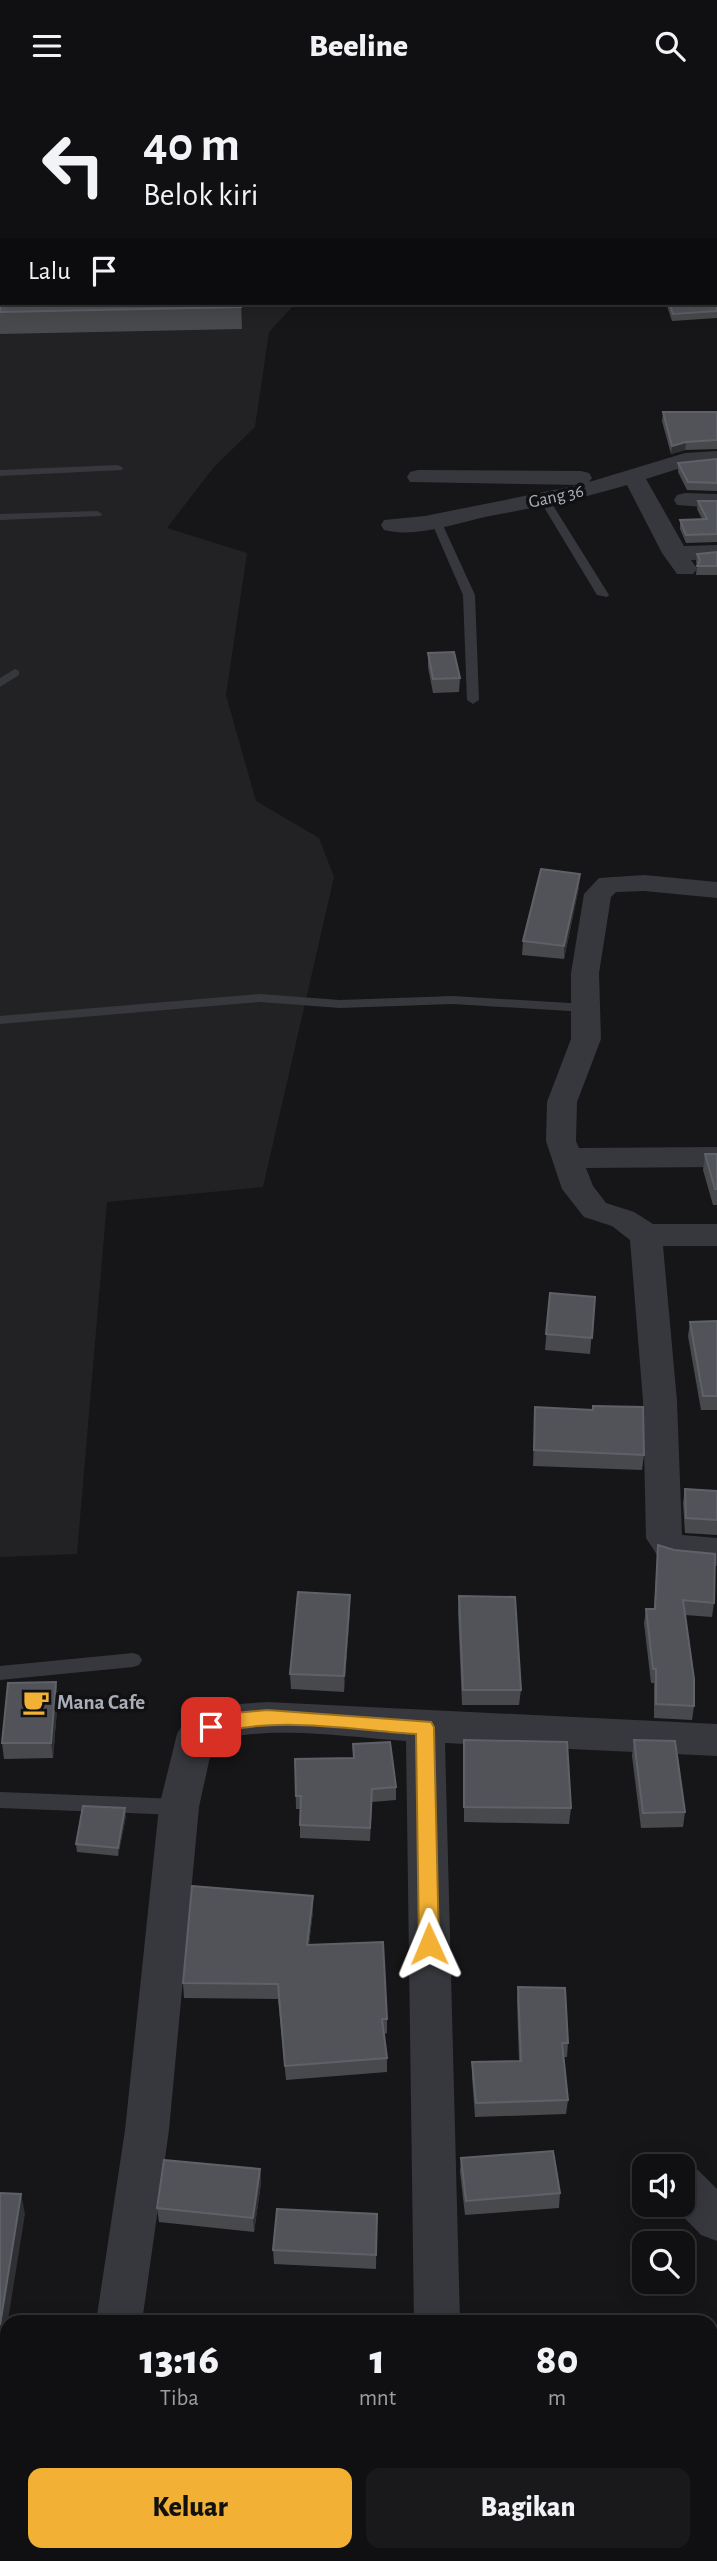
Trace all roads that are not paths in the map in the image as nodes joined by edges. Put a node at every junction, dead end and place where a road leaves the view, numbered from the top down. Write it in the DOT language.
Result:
graph roads {
  1 [pos="717,458"];
  2 [pos="118,468"];
  3 [pos="0,473"];
  4 [pos="418,477"];
  5 [pos="634,477"];
  6 [pos="608,484"];
  7 [pos="544,499"];
  8 [pos="685,500"];
  9 [pos="717,501"];
  10 [pos="97,514"];
  11 [pos="0,517"];
  12 [pos="436,521"];
  13 [pos="392,525"];
  14 [pos="717,552"];
  15 [pos="603,595"];
  16 [pos="15,673"];
  17 [pos="0,683"];
  18 [pos="473,700"];
  19 [pos="717,890"];
  20 [pos="586,1008"];
  21 [pos="0,1020"];
  22 [pos="717,1157"];
  23 [pos="569,1158"];
  24 [pos="646,1235"];
  25 [pos="717,1235"];
  26 [pos="717,1552"];
  27 [pos="133,1660"];
  28 [pos="0,1673"];
  29 [pos="425,1727"];
  30 [pos="717,1740"];
  31 [pos="0,1800"];
  32 [pos="179,1807"];
  33 [pos="695,2198"];
  34 [pos="717,2220"];
  35 [pos="120,2315"];
  36 [pos="437,2315"];
  1 -- 5 [label="street, Gang 36"];
  2 -- 3 [label="lane"];
  4 -- 6 [label="street"];
  5 -- 6 [label="street, Gang 36"];
  5 -- 14 [label="street"];
  6 -- 7 [label="street, Gang 36"];
  7 -- 12 [label="street, Gang 36"];
  7 -- 15 [label="lane"];
  8 -- 9 [label="street"];
  10 -- 11 [label="lane"];
  12 -- 13 [label="street, Gang 36"];
  12 -- 18 [label="lane"];
  16 -- 17 [label="lane"];
  19 -- 20 [label="street"];
  20 -- 21 [label="lane"];
  20 -- 23 [label="street"];
  22 -- 23 [label="street"];
  23 -- 24 [label="street"];
  24 -- 25 [label="street"];
  24 -- 26 [label="street"];
  27 -- 28 [label="lane"];
  29 -- 30 [label="street"];
  29 -- 32 [label="street"];
  29 -- 36 [label="street"];
  31 -- 32 [label="lane"];
  32 -- 35 [label="street"];
  33 -- 34 [label="street"];
}
